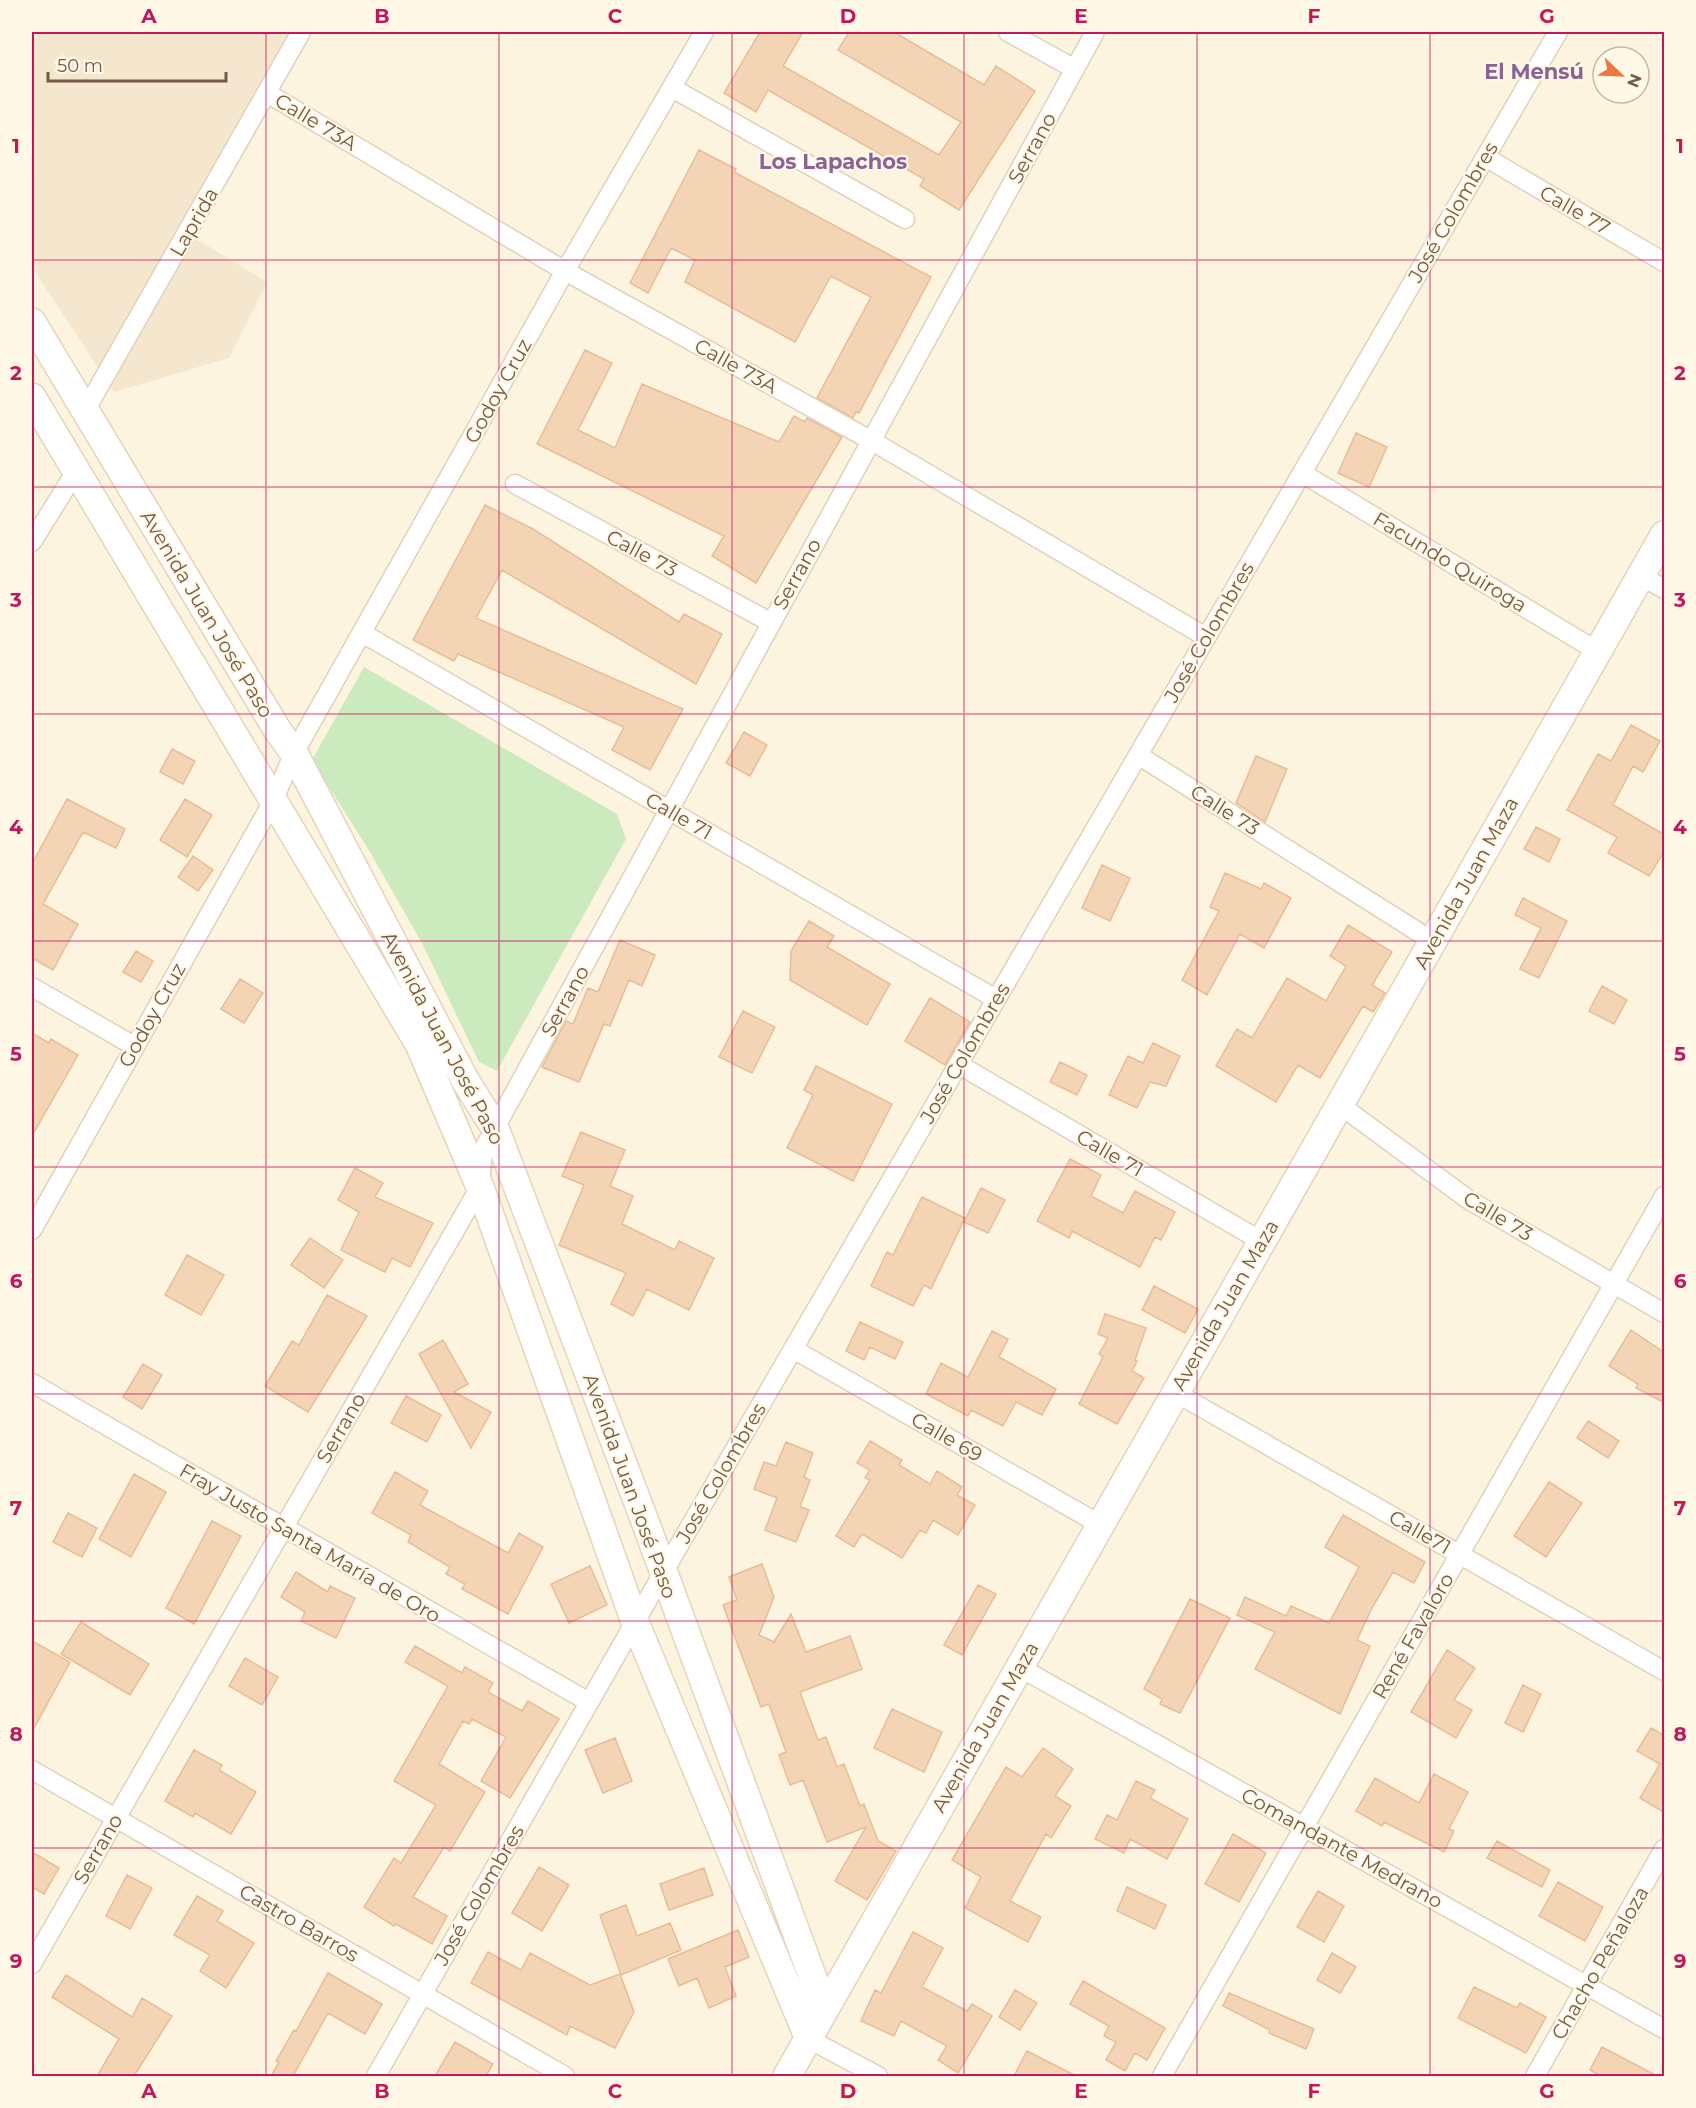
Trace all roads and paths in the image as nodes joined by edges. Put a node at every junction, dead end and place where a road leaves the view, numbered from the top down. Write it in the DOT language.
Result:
graph roads {
  1 [pos="301,32"];
  2 [pos="704,32"];
  3 [pos="1008,32"];
  4 [pos="1095,32"];
  5 [pos="1558,32"];
  6 [pos="1075,69"];
  7 [pos="672,88"];
  8 [pos="267,93"];
  9 [pos="1485,157"];
  10 [pos="905,219"];
  11 [pos="1665,262"];
  12 [pos="565,272"];
  13 [pos="32,322"];
  14 [pos="32,397"];
  15 [pos="85,411"];
  16 [pos="872,441"];
  17 [pos="76,471"];
  18 [pos="1302,473"];
  19 [pos="515,484"];
  20 [pos="1665,535"];
  21 [pos="32,542"];
  22 [pos="1641,576"];
  23 [pos="1665,589"];
  24 [pos="770,622"];
  25 [pos="362,633"];
  26 [pos="1206,637"];
  27 [pos="1597,651"];
  28 [pos="294,753"];
  29 [pos="1138,755"];
  30 [pos="273,801"];
  31 [pos="669,810"];
  32 [pos="1434,942"];
  33 [pos="32,987"];
  34 [pos="996,999"];
  35 [pos="134,1046"];
  36 [pos="958,1064"];
  37 [pos="1340,1105"];
  38 [pos="495,1128"];
  39 [pos="480,1187"];
  40 [pos="1665,1196"];
  41 [pos="32,1230"];
  42 [pos="1262,1241"];
  43 [pos="1614,1285"];
  44 [pos="1665,1313"];
  45 [pos="793,1349"];
  46 [pos="32,1383"];
  47 [pos="1176,1393"];
  48 [pos="1101,1525"];
  49 [pos="284,1527"];
  50 [pos="1459,1555"];
  51 [pos="663,1573"];
  52 [pos="634,1622"];
  53 [pos="1019,1667"];
  54 [pos="1665,1671"];
  55 [pos="589,1702"];
  56 [pos="32,1770"];
  57 [pos="116,1817"];
  58 [pos="1304,1827"];
  59 [pos="1665,1849"];
  60 [pos="32,1964"];
  61 [pos="1586,1985"];
  62 [pos="422,1995"];
  63 [pos="824,2008"];
  64 [pos="1665,2029"];
  65 [pos="809,2039"];
  66 [pos="376,2076"];
  67 [pos="565,2076"];
  68 [pos="787,2076"];
  69 [pos="878,2076"];
  70 [pos="1162,2076"];
  71 [pos="1535,2076"];
  1 -- 8 [label="street, Laprida"];
  2 -- 7 [label="street, Godoy Cruz"];
  3 -- 6 [label="street"];
  4 -- 6 [label="street, Serrano"];
  5 -- 9 [label="street, José Colombres"];
  6 -- 16 [label="street, Serrano"];
  7 -- 10 [label="street"];
  7 -- 12 [label="street, Godoy Cruz"];
  8 -- 12 [label="street, Calle 73A"];
  8 -- 15 [label="street, Laprida"];
  9 -- 11 [label="street, Calle 77"];
  9 -- 18 [label="street, José Colombres"];
  12 -- 16 [label="street, Calle 73A"];
  12 -- 25 [label="street, Godoy Cruz"];
  13 -- 15 [label="main road, Avenida Juan José Paso"];
  14 -- 17 [label="main road, Avenida Juan José Paso"];
  15 -- 28 [label="main road, Avenida Juan José Paso"];
  16 -- 24 [label="street, Serrano"];
  16 -- 26 [label="street, Calle 73A"];
  17 -- 21 [label="street"];
  17 -- 30 [label="main road, Avenida Juan José Paso"];
  18 -- 26 [label="street, José Colombres"];
  18 -- 27 [label="street, Facundo Quiroga"];
  19 -- 24 [label="street, Calle 73"];
  20 -- 22 [label="main road, Avenida Juan Maza"];
  22 -- 23 [label="street"];
  22 -- 27 [label="main road, Avenida Juan Maza"];
  24 -- 31 [label="street, Serrano"];
  25 -- 28 [label="street, Godoy Cruz"];
  25 -- 31 [label="street, Calle 71"];
  26 -- 29 [label="street, José Colombres"];
  27 -- 32 [label="main road, Avenida Juan Maza"];
  28 -- 30 [label="street, Godoy Cruz"];
  28 -- 38 [label="main road, Avenida Juan José Paso"];
  29 -- 32 [label="street, Calle 73"];
  29 -- 34 [label="street, José Colombres"];
  30 -- 35 [label="street, Godoy Cruz"];
  30 -- 39 [label="main road, Avenida Juan José Paso"];
  31 -- 34 [label="street, Calle 71"];
  31 -- 38 [label="street, Serrano"];
  32 -- 37 [label="main road, Avenida Juan Maza"];
  33 -- 35 [label="street"];
  34 -- 36 [label="street, José Colombres"];
  35 -- 41 [label="street, Godoy Cruz"];
  36 -- 42 [label="street, Calle 71"];
  36 -- 45 [label="street, José Colombres"];
  37 -- 42 [label="main road, Avenida Juan Maza"];
  37 -- 43 [label="street, Calle 73"];
  38 -- 39 [label="street, Serrano"];
  38 -- 51 [label="main road, Avenida Juan José Paso"];
  39 -- 49 [label="street, Serrano"];
  39 -- 52 [label="main road, Avenida Juan José Paso"];
  40 -- 43 [label="street, René Favaloro"];
  42 -- 47 [label="main road, Avenida Juan Maza"];
  43 -- 44 [label="street, Calle 73"];
  43 -- 50 [label="street, René Favaloro"];
  45 -- 48 [label="street, Calle 69"];
  45 -- 51 [label="street, José Colombres"];
  46 -- 49 [label="street, Fray Justo Santa María de Oro"];
  47 -- 48 [label="main road, Avenida Juan Maza"];
  47 -- 50 [label="street, Calle71"];
  48 -- 53 [label="main road, Avenida Juan Maza"];
  49 -- 55 [label="street, Fray Justo Santa María de Oro"];
  49 -- 57 [label="street, Serrano"];
  50 -- 54 [label="street, Calle71"];
  50 -- 58 [label="street, René Favaloro"];
  51 -- 52 [label="street, José Colombres"];
  51 -- 63 [label="main road, Avenida Juan José Paso"];
  52 -- 55 [label="street, José Colombres"];
  52 -- 65 [label="main road, Avenida Juan José Paso"];
  53 -- 58 [label="street, Comandante Medrano"];
  53 -- 63 [label="main road, Avenida Juan Maza"];
  55 -- 62 [label="street, José Colombres"];
  56 -- 57 [label="street, Castro Barros"];
  57 -- 60 [label="street, Serrano"];
  57 -- 62 [label="street, Castro Barros"];
  58 -- 61 [label="street, Comandante Medrano"];
  58 -- 70 [label="street, René Favaloro"];
  59 -- 61 [label="street, Chacho Peñaloza"];
  61 -- 64 [label="street, Comandante Medrano"];
  61 -- 71 [label="street, Chacho Peñaloza"];
  62 -- 66 [label="street, José Colombres"];
  62 -- 67 [label="street, Castro Barros"];
  63 -- 65 [label="main road, Avenida Juan Maza"];
  65 -- 68 [label="main road, Avenida Juan Maza"];
  65 -- 69 [label="street"];
}
